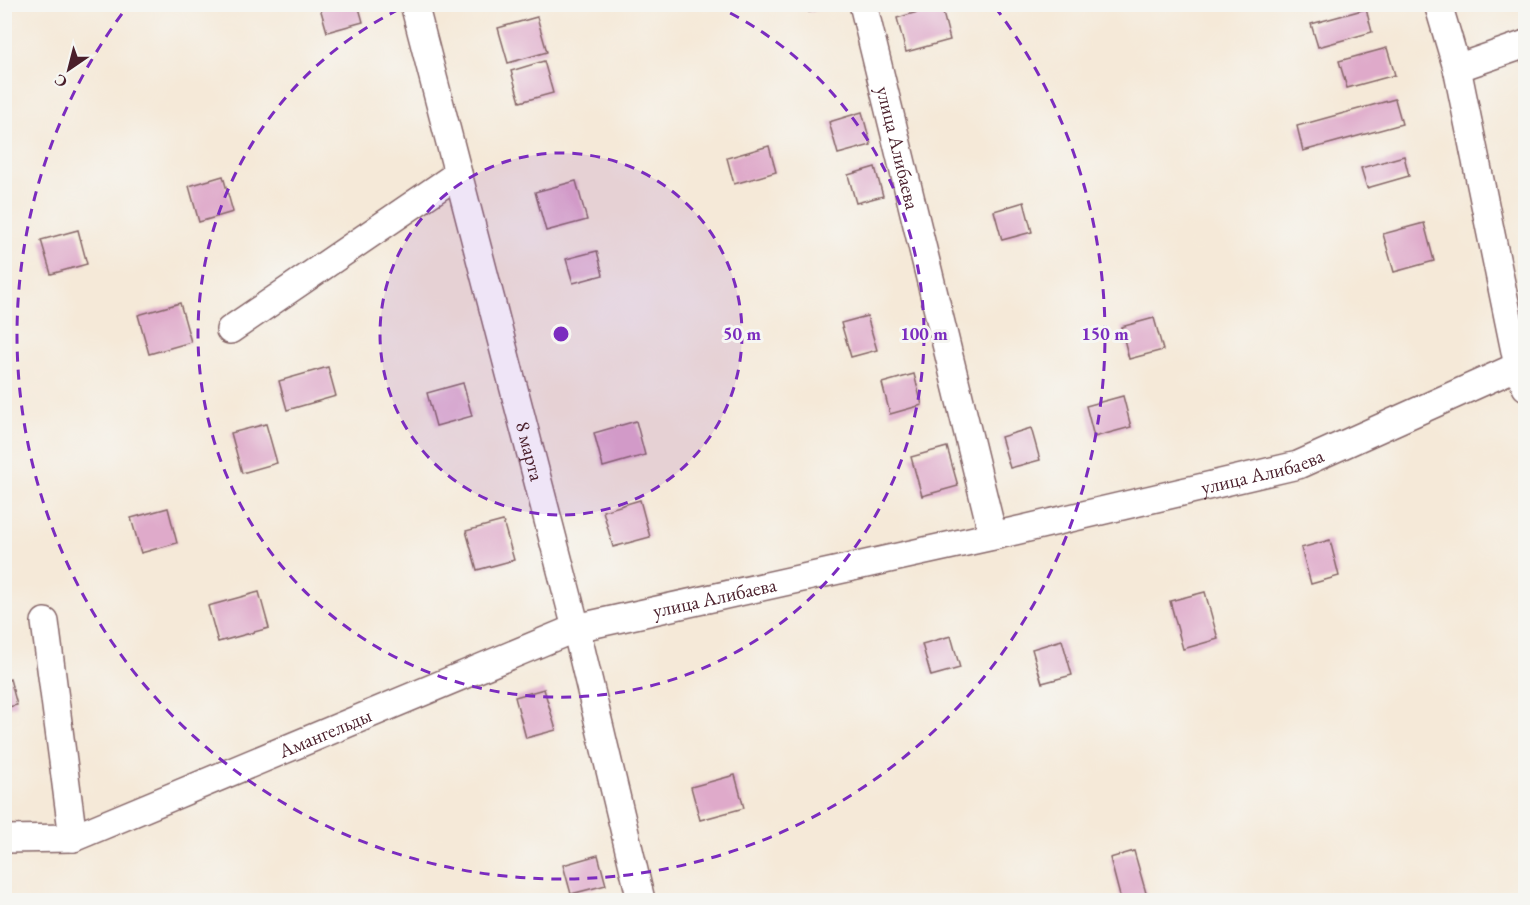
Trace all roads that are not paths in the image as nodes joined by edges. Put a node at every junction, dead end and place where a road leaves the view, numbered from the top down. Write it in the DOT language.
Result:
graph roads {
  1 [pos="414,4"];
  2 [pos="863,4"];
  3 [pos="1437,4"];
  4 [pos="1526,44"];
  5 [pos="1457,68"];
  6 [pos="458,174"];
  7 [pos="230,330"];
  8 [pos="1522,376"];
  9 [pos="993,536"];
  10 [pos="45,622"];
  11 [pos="576,628"];
  12 [pos="73,838"];
  13 [pos="4,839"];
  14 [pos="641,900"];
  1 -- 6 [label="street, 8 марта"];
  2 -- 9 [label="street, улица Алибаева"];
  3 -- 5 [label="street, улица Алибаева"];
  4 -- 5 [label="street"];
  5 -- 8 [label="street, улица Алибаева"];
  6 -- 7 [label="street"];
  6 -- 11 [label="street, 8 марта"];
  8 -- 9 [label="street, улица Алибаева"];
  9 -- 11 [label="street, улица Алибаева"];
  10 -- 12 [label="street"];
  11 -- 12 [label="street, Амангельды"];
  11 -- 14 [label="street, 8 марта"];
  12 -- 13 [label="street, Амангельды"];
}
